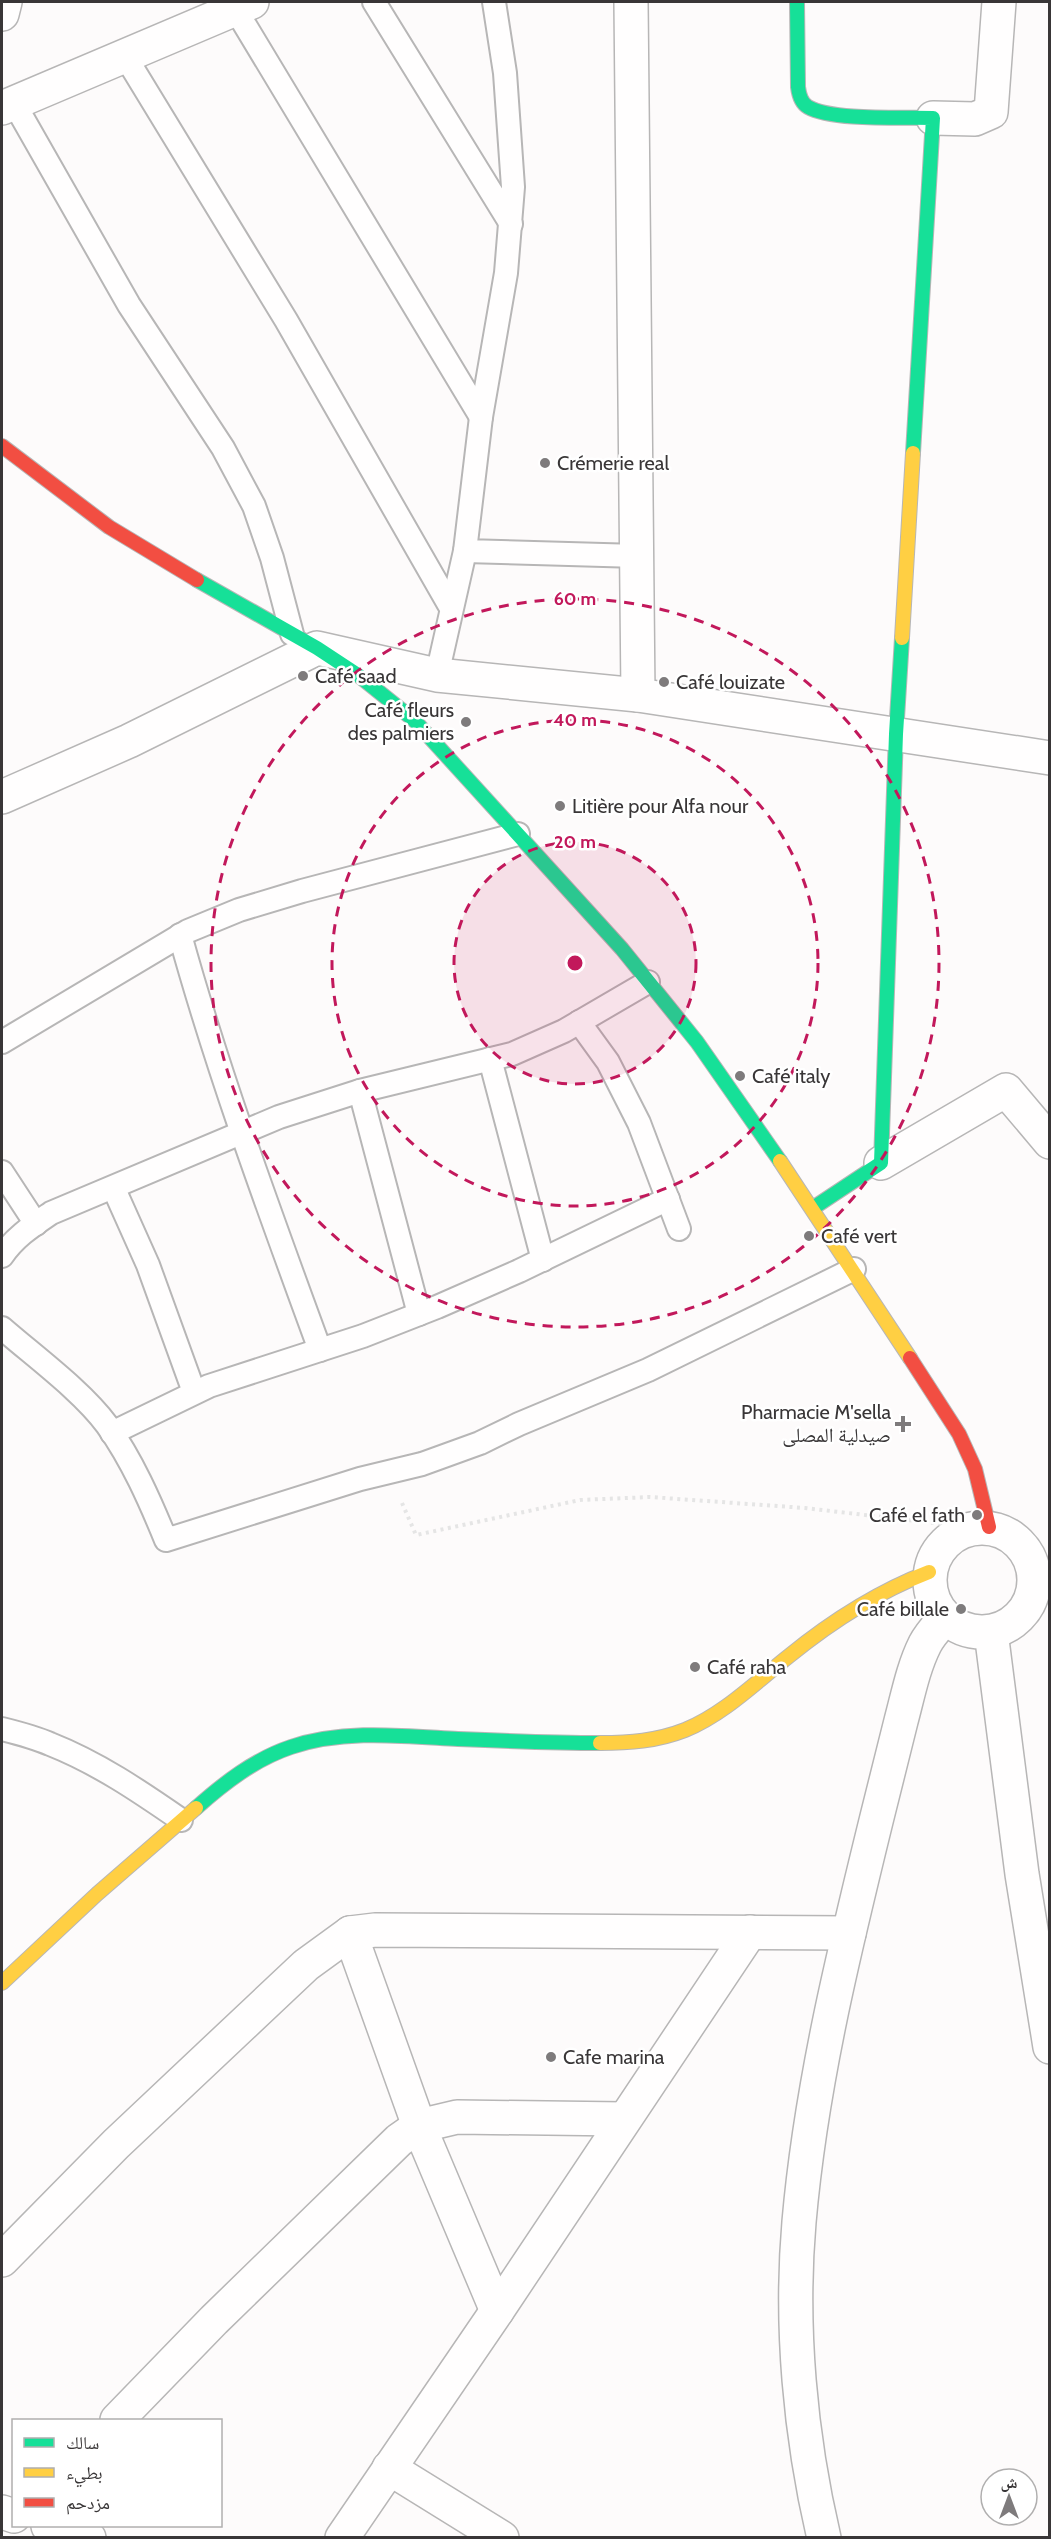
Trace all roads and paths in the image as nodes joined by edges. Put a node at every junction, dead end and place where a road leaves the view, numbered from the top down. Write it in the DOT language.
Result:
graph roads {
  1 [pos="5,2"];
  2 [pos="374,2"];
  3 [pos="494,2"];
  4 [pos="630,2"];
  5 [pos="797,2"];
  6 [pos="999,2"];
  7 [pos="240,4"];
  8 [pos="2,14"];
  9 [pos="125,56"];
  10 [pos="8,106"];
  11 [pos="933,118"];
  12 [pos="510,224"];
  13 [pos="481,417"];
  14 [pos="2,446"];
  15 [pos="465,551"];
  16 [pos="638,556"];
  17 [pos="451,608"];
  18 [pos="304,641"];
  19 [pos="437,675"];
  20 [pos="638,696"];
  21 [pos="896,734"];
  22 [pos="1050,758"];
  23 [pos="2,797"];
  24 [pos="518,834"];
  25 [pos="180,935"];
  26 [pos="648,982"];
  27 [pos="579,1022"];
  28 [pos="2,1042"];
  29 [pos="490,1059"];
  30 [pos="360,1091"];
  31 [pos="241,1133"];
  32 [pos="1050,1142"];
  33 [pos="881,1163"];
  34 [pos="2,1172"];
  35 [pos="114,1188"];
  36 [pos="668,1199"];
  37 [pos="813,1208"];
  38 [pos="36,1224"];
  39 [pos="679,1229"];
  40 [pos="2,1256"];
  41 [pos="543,1260"];
  42 [pos="854,1269"];
  43 [pos="419,1314"];
  44 [pos="2,1328"];
  45 [pos="320,1350"];
  46 [pos="194,1392"];
  47 [pos="112,1433"];
  48 [pos="388,1472"];
  49 [pos="981,1528"];
  50 [pos="929,1572"];
  51 [pos="945,1618"];
  52 [pos="991,1632"];
  53 [pos="2,1728"];
  54 [pos="181,1820"];
  55 [pos="750,1932"];
  56 [pos="350,1934"];
  57 [pos="849,1934"];
  58 [pos="2,1983"];
  59 [pos="1050,2047"];
  60 [pos="624,2119"];
  61 [pos="418,2126"];
  62 [pos="2,2260"];
  63 [pos="497,2311"];
  64 [pos="119,2419"];
  65 [pos="389,2468"];
  66 [pos="51,2527"];
  67 [pos="89,2538"];
  68 [pos="342,2538"];
  69 [pos="502,2538"];
  70 [pos="824,2538"];
  1 -- 8 [label="street"];
  2 -- 12 [label="lane"];
  3 -- 12 [label="lane"];
  4 -- 16 [label="street"];
  5 -- 11 [label="street"];
  6 -- 11 [label="street"];
  7 -- 9 [label="street"];
  7 -- 13 [label="lane"];
  9 -- 10 [label="street"];
  9 -- 17 [label="lane"];
  10 -- 18 [label="lane"];
  11 -- 21 [label="street"];
  12 -- 13 [label="lane"];
  13 -- 15 [label="lane"];
  14 -- 18 [label="street"];
  15 -- 16 [label="lane"];
  15 -- 17 [label="lane"];
  16 -- 20 [label="street"];
  17 -- 19 [label="lane"];
  18 -- 19 [label="street"];
  18 -- 23 [label="street"];
  18 -- 24 [label="street"];
  19 -- 20 [label="street"];
  20 -- 21 [label="street"];
  21 -- 22 [label="street"];
  21 -- 33 [label="street"];
  24 -- 25 [label="lane"];
  24 -- 26 [label="street"];
  25 -- 28 [label="lane"];
  25 -- 31 [label="lane"];
  26 -- 27 [label="lane"];
  26 -- 37 [label="street"];
  27 -- 29 [label="lane"];
  27 -- 36 [label="lane"];
  29 -- 30 [label="lane"];
  29 -- 41 [label="lane"];
  30 -- 31 [label="lane"];
  30 -- 43 [label="lane"];
  31 -- 35 [label="lane"];
  31 -- 45 [label="lane"];
  32 -- 33 [label="street"];
  33 -- 37 [label="street"];
  34 -- 38 [label="lane"];
  35 -- 38 [label="lane"];
  35 -- 46 [label="lane"];
  36 -- 39 [label="lane"];
  36 -- 41 [label="lane"];
  37 -- 42 [label="street"];
  38 -- 40 [label="lane"];
  41 -- 43 [label="lane"];
  42 -- 48 [label="lane"];
  42 -- 49 [label="street"];
  43 -- 45 [label="lane"];
  44 -- 47 [label="lane"];
  45 -- 46 [label="lane"];
  46 -- 47 [label="lane"];
  47 -- 48 [label="lane"];
  48 -- 49 [label="path"];
  49 -- 50 [label="street"];
  49 -- 52 [label="street"];
  50 -- 51 [label="street"];
  50 -- 54 [label="street"];
  51 -- 52 [label="street"];
  51 -- 57 [label="street"];
  52 -- 59 [label="street"];
  53 -- 54 [label="lane"];
  54 -- 58 [label="street"];
  55 -- 56 [label="street"];
  55 -- 57 [label="street"];
  55 -- 60 [label="street"];
  56 -- 61 [label="street"];
  56 -- 62 [label="street"];
  57 -- 70 [label="street"];
  60 -- 61 [label="street"];
  60 -- 63 [label="street"];
  61 -- 63 [label="street"];
  61 -- 64 [label="street"];
  63 -- 65 [label="street"];
  65 -- 68 [label="street"];
  65 -- 69 [label="street"];
  66 -- 67 [label="street"];
}
